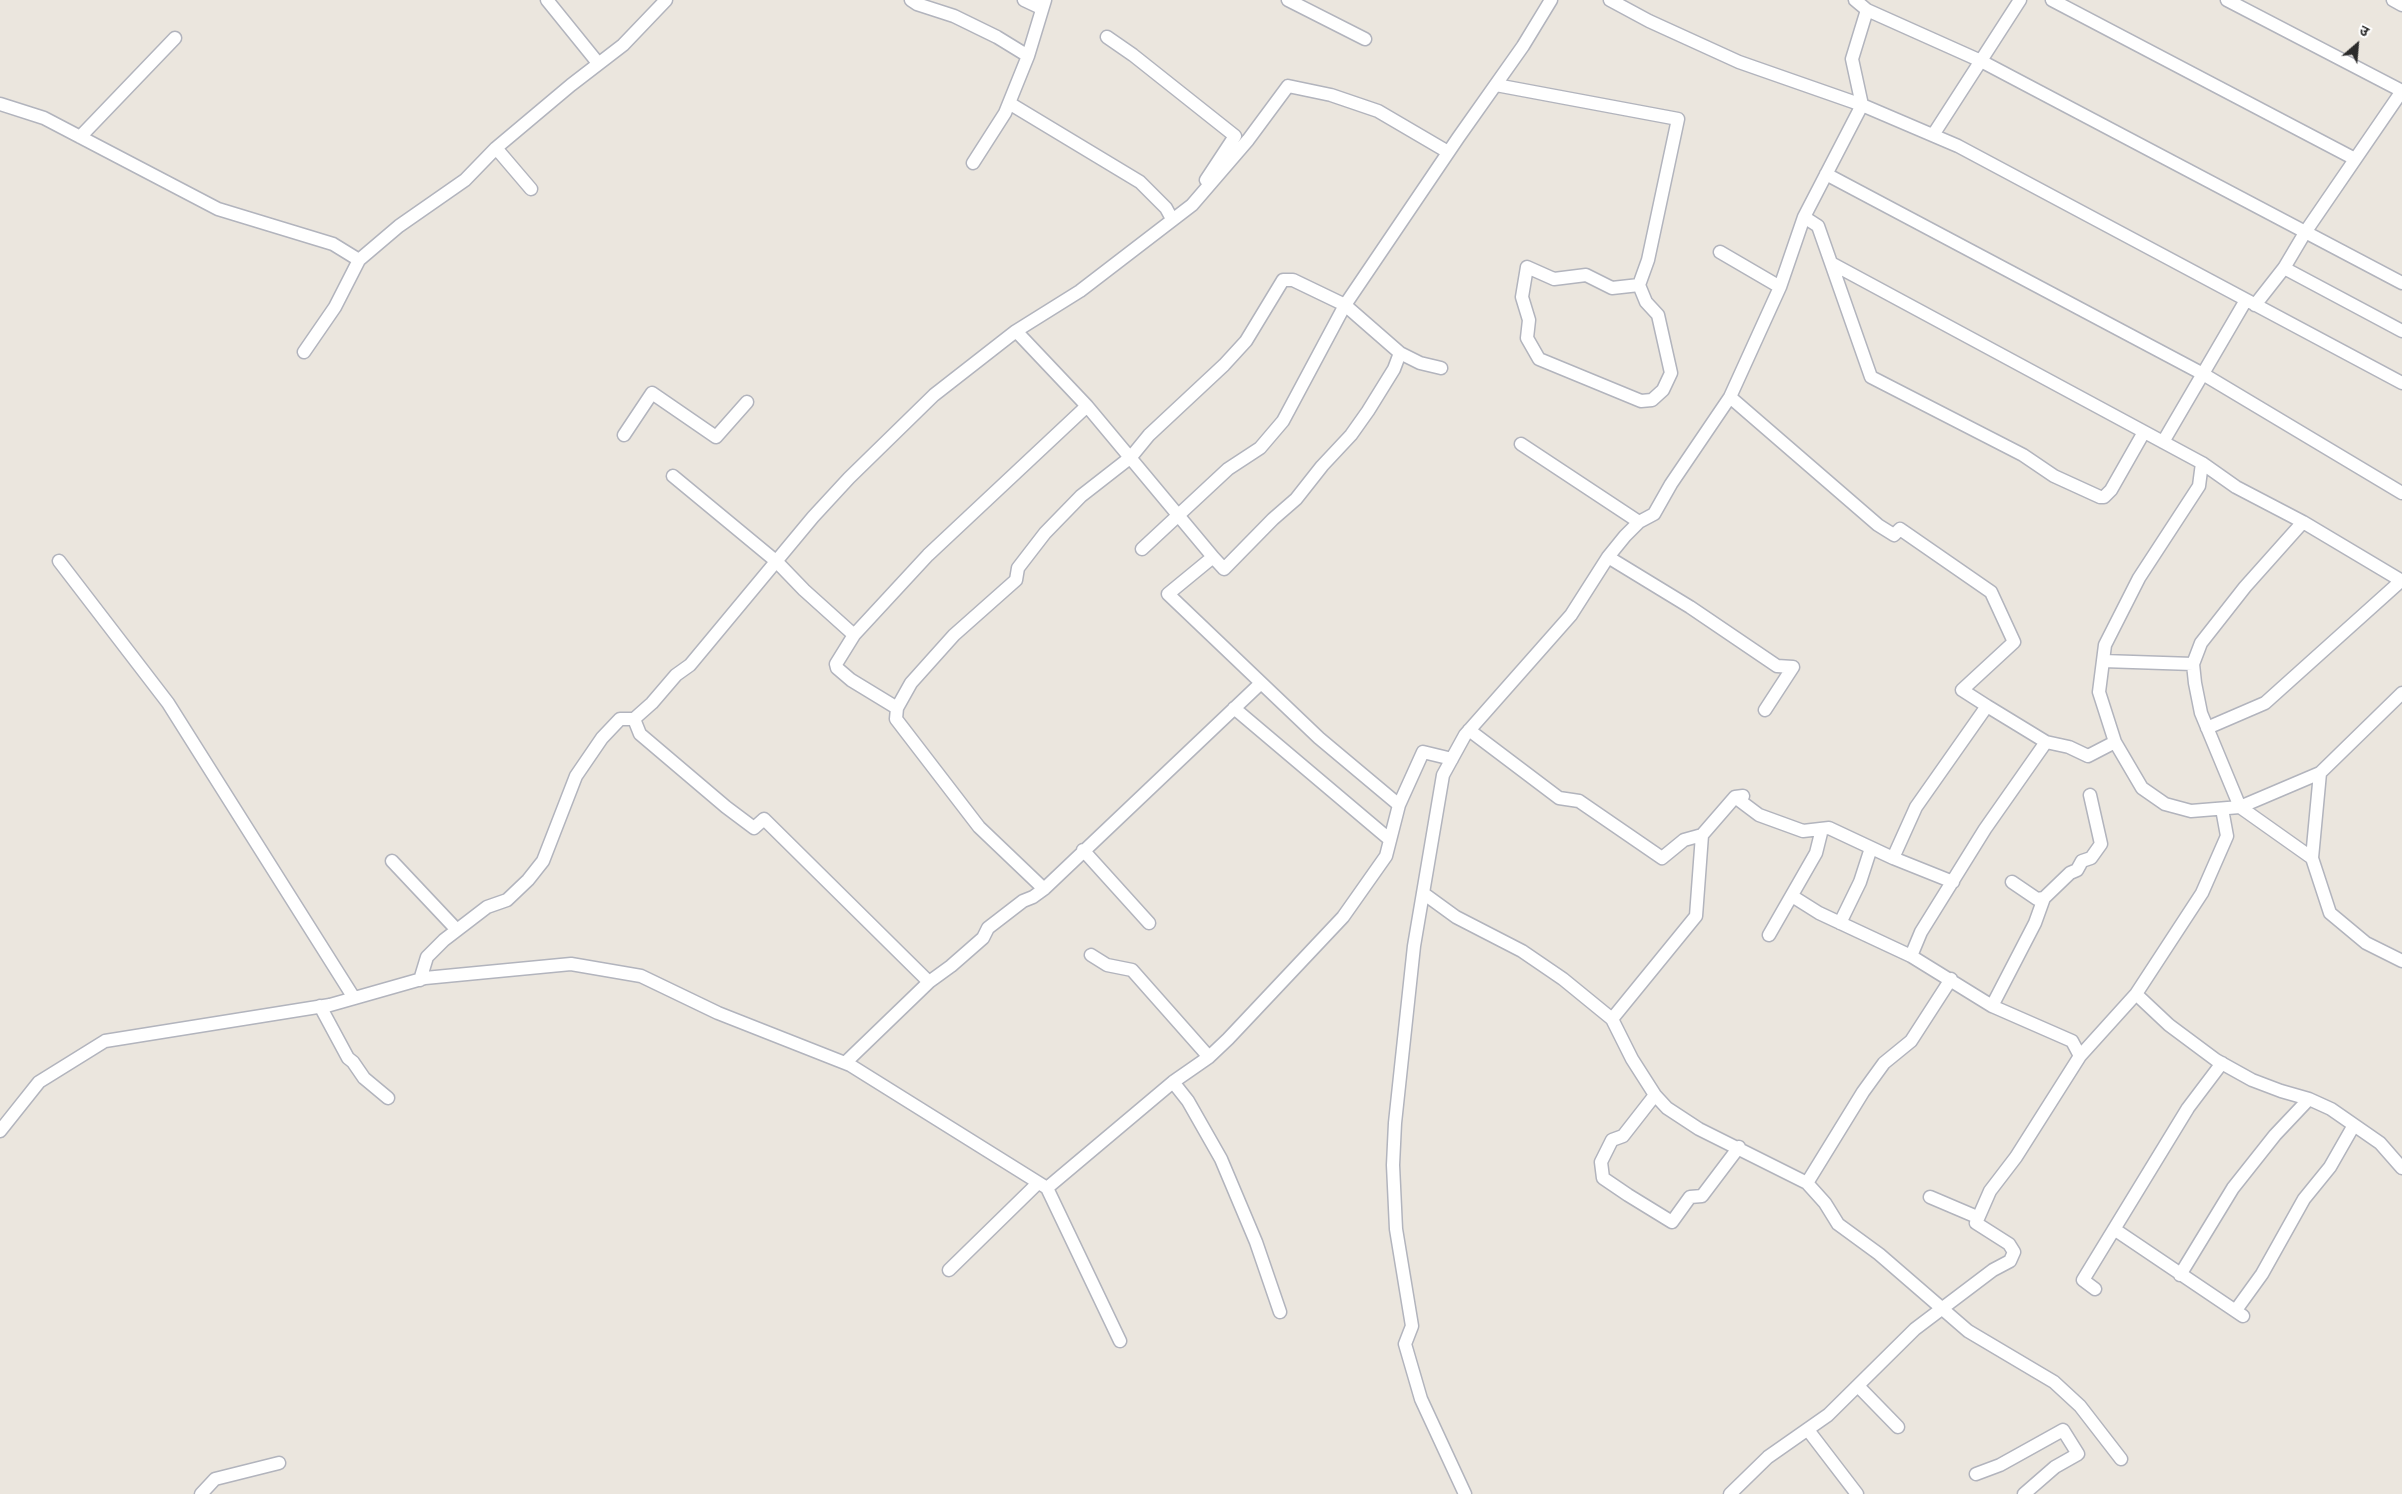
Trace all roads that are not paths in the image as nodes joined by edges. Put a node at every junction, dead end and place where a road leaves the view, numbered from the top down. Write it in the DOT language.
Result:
graph roads {
  1 [pos="547,0"];
  2 [pos="666,0"];
  3 [pos="911,0"];
  4 [pos="1024,0"];
  5 [pos="1288,0"];
  6 [pos="1551,0"];
  7 [pos="1610,0"];
  8 [pos="1855,0"];
  9 [pos="2020,0"];
  10 [pos="2052,0"];
  11 [pos="2227,0"];
  12 [pos="2393,0"];
  13 [pos="1043,4"];
  14 [pos="2402,5"];
  15 [pos="1867,10"];
  16 [pos="175,38"];
  17 [pos="1108,38"];
  18 [pos="1365,39"];
  19 [pos="1028,56"];
  20 [pos="1981,61"];
  21 [pos="598,63"];
  22 [pos="1496,85"];
  23 [pos="2402,91"];
  24 [pos="1009,103"];
  25 [pos="0,104"];
  26 [pos="1862,104"];
  27 [pos="1933,135"];
  28 [pos="80,137"];
  29 [pos="496,148"];
  30 [pos="1448,152"];
  31 [pos="2355,159"];
  32 [pos="973,163"];
  33 [pos="1826,174"];
  34 [pos="531,189"];
  35 [pos="1206,189"];
  36 [pos="1804,217"];
  37 [pos="1172,219"];
  38 [pos="2306,231"];
  39 [pos="1720,252"];
  40 [pos="359,260"];
  41 [pos="1830,263"];
  42 [pos="2284,268"];
  43 [pos="2402,283"];
  44 [pos="1639,285"];
  45 [pos="1780,287"];
  46 [pos="2251,302"];
  47 [pos="1345,305"];
  48 [pos="1016,331"];
  49 [pos="2402,331"];
  50 [pos="304,352"];
  51 [pos="1400,353"];
  52 [pos="1441,368"];
  53 [pos="2202,374"];
  54 [pos="2402,383"];
  55 [pos="1730,397"];
  56 [pos="747,402"];
  57 [pos="1087,406"];
  58 [pos="2144,432"];
  59 [pos="624,435"];
  60 [pos="2163,442"];
  61 [pos="1521,444"];
  62 [pos="1131,456"];
  63 [pos="2202,463"];
  64 [pos="673,476"];
  65 [pos="2402,492"];
  66 [pos="1180,516"];
  67 [pos="1639,522"];
  68 [pos="2303,522"];
  69 [pos="1142,549"];
  70 [pos="1213,557"];
  71 [pos="1608,557"];
  72 [pos="58,561"];
  73 [pos="777,562"];
  74 [pos="2402,581"];
  75 [pos="854,635"];
  76 [pos="2103,661"];
  77 [pos="2194,664"];
  78 [pos="1261,683"];
  79 [pos="2402,693"];
  80 [pos="1987,706"];
  81 [pos="897,708"];
  82 [pos="1234,708"];
  83 [pos="1766,710"];
  84 [pos="634,719"];
  85 [pos="2207,728"];
  86 [pos="1469,730"];
  87 [pos="2046,742"];
  88 [pos="2115,742"];
  89 [pos="1452,759"];
  90 [pos="2320,773"];
  91 [pos="2090,795"];
  92 [pos="1399,805"];
  93 [pos="2240,808"];
  94 [pos="2222,809"];
  95 [pos="1822,829"];
  96 [pos="1702,836"];
  97 [pos="1389,839"];
  98 [pos="1872,848"];
  99 [pos="1083,850"];
  100 [pos="1893,858"];
  101 [pos="2312,858"];
  102 [pos="392,861"];
  103 [pos="1952,882"];
  104 [pos="2012,882"];
  105 [pos="1044,889"];
  106 [pos="1423,893"];
  107 [pos="1792,896"];
  108 [pos="2044,898"];
  109 [pos="1149,923"];
  110 [pos="1840,923"];
  111 [pos="457,930"];
  112 [pos="1769,935"];
  113 [pos="1092,955"];
  114 [pos="1911,956"];
  115 [pos="2402,961"];
  116 [pos="1950,979"];
  117 [pos="420,980"];
  118 [pos="929,982"];
  119 [pos="2136,994"];
  120 [pos="354,998"];
  121 [pos="320,1006"];
  122 [pos="1992,1006"];
  123 [pos="1612,1019"];
  124 [pos="2080,1056"];
  125 [pos="1209,1057"];
  126 [pos="845,1063"];
  127 [pos="2222,1063"];
  128 [pos="1173,1082"];
  129 [pos="1655,1095"];
  130 [pos="388,1098"];
  131 [pos="2309,1098"];
  132 [pos="2354,1125"];
  133 [pos="0,1131"];
  134 [pos="1739,1147"];
  135 [pos="2402,1168"];
  136 [pos="1807,1183"];
  137 [pos="1043,1186"];
  138 [pos="1930,1197"];
  139 [pos="1977,1217"];
  140 [pos="2114,1229"];
  141 [pos="949,1270"];
  142 [pos="2180,1275"];
  143 [pos="2095,1289"];
  144 [pos="1945,1309"];
  145 [pos="1280,1312"];
  146 [pos="1120,1341"];
  147 [pos="1858,1386"];
  148 [pos="1898,1427"];
  149 [pos="1808,1430"];
  150 [pos="2121,1459"];
  151 [pos="280,1464"];
  152 [pos="1976,1474"];
  153 [pos="200,1494"];
  154 [pos="1465,1494"];
  155 [pos="1730,1494"];
  156 [pos="1856,1494"];
  157 [pos="2024,1494"];
  1 -- 21 [label="street"];
  2 -- 21 [label="street"];
  3 -- 19 [label="street"];
  4 -- 13 [label="street"];
  5 -- 18 [label="street"];
  6 -- 22 [label="street"];
  7 -- 26 [label="street"];
  8 -- 15 [label="street"];
  9 -- 20 [label="street"];
  10 -- 31 [label="street"];
  11 -- 23 [label="street"];
  12 -- 14 [label="street"];
  13 -- 19 [label="street"];
  15 -- 20 [label="street"];
  15 -- 26 [label="street"];
  16 -- 28 [label="street"];
  17 -- 35 [label="street"];
  19 -- 24 [label="street"];
  20 -- 27 [label="street"];
  20 -- 38 [label="street"];
  21 -- 29 [label="street"];
  22 -- 30 [label="street"];
  22 -- 44 [label="street"];
  23 -- 31 [label="street"];
  24 -- 32 [label="street"];
  24 -- 37 [label="street"];
  25 -- 28 [label="street"];
  26 -- 27 [label="street"];
  26 -- 33 [label="street"];
  27 -- 46 [label="street"];
  28 -- 40 [label="street"];
  29 -- 34 [label="street"];
  29 -- 40 [label="street"];
  30 -- 35 [label="street"];
  30 -- 47 [label="street"];
  31 -- 38 [label="street"];
  33 -- 36 [label="street"];
  33 -- 53 [label="street"];
  35 -- 37 [label="street"];
  36 -- 41 [label="street"];
  36 -- 45 [label="street"];
  37 -- 48 [label="street"];
  38 -- 42 [label="street"];
  38 -- 43 [label="street"];
  39 -- 45 [label="street"];
  40 -- 50 [label="street"];
  41 -- 58 [label="street"];
  41 -- 58 [label="street"];
  42 -- 46 [label="street"];
  42 -- 49 [label="street"];
  44 -- 44 [label="street"];
  45 -- 55 [label="street"];
  46 -- 53 [label="street"];
  46 -- 54 [label="street"];
  47 -- 51 [label="street"];
  47 -- 62 [label="street"];
  47 -- 66 [label="street"];
  48 -- 57 [label="street"];
  48 -- 73 [label="street"];
  51 -- 52 [label="street"];
  51 -- 70 [label="street"];
  53 -- 60 [label="street"];
  53 -- 65 [label="street"];
  55 -- 67 [label="street"];
  55 -- 80 [label="street"];
  56 -- 59 [label="street"];
  57 -- 62 [label="street"];
  57 -- 75 [label="street"];
  58 -- 60 [label="street"];
  60 -- 63 [label="street"];
  61 -- 67 [label="street"];
  62 -- 66 [label="street"];
  62 -- 81 [label="street"];
  63 -- 68 [label="street"];
  63 -- 76 [label="street"];
  64 -- 73 [label="street"];
  66 -- 69 [label="street"];
  66 -- 70 [label="street"];
  67 -- 71 [label="street"];
  68 -- 74 [label="street"];
  68 -- 77 [label="street"];
  70 -- 78 [label="street"];
  71 -- 83 [label="street"];
  71 -- 86 [label="street"];
  72 -- 120 [label="street"];
  73 -- 75 [label="street"];
  73 -- 84 [label="street"];
  74 -- 85 [label="street"];
  75 -- 81 [label="street"];
  76 -- 77 [label="street"];
  76 -- 88 [label="street"];
  77 -- 85 [label="street"];
  78 -- 82 [label="street"];
  78 -- 92 [label="street"];
  79 -- 90 [label="street"];
  80 -- 87 [label="street"];
  80 -- 100 [label="street"];
  81 -- 105 [label="street"];
  82 -- 97 [label="street"];
  82 -- 99 [label="street"];
  84 -- 111 [label="street"];
  84 -- 118 [label="street"];
  85 -- 93 [label="street"];
  86 -- 89 [label="street"];
  86 -- 96 [label="street"];
  87 -- 88 [label="street"];
  87 -- 103 [label="street"];
  88 -- 94 [label="street"];
  89 -- 92 [label="street"];
  89 -- 106 [label="street"];
  90 -- 93 [label="street"];
  90 -- 101 [label="street"];
  91 -- 108 [label="street"];
  92 -- 97 [label="street"];
  93 -- 94 [label="street"];
  93 -- 101 [label="street"];
  94 -- 119 [label="street"];
  95 -- 96 [label="street"];
  95 -- 98 [label="street"];
  95 -- 107 [label="street"];
  96 -- 123 [label="street"];
  97 -- 125 [label="street"];
  98 -- 100 [label="street"];
  98 -- 110 [label="street"];
  99 -- 105 [label="street"];
  99 -- 109 [label="street"];
  100 -- 103 [label="street"];
  101 -- 115 [label="street"];
  102 -- 111 [label="street"];
  103 -- 114 [label="street"];
  104 -- 108 [label="street"];
  105 -- 118 [label="street"];
  106 -- 123 [label="street"];
  106 -- 154 [label="street"];
  107 -- 110 [label="street"];
  107 -- 112 [label="street"];
  108 -- 122 [label="street"];
  110 -- 114 [label="street"];
  111 -- 117 [label="street"];
  113 -- 125 [label="street"];
  114 -- 116 [label="street"];
  116 -- 122 [label="street"];
  116 -- 136 [label="street"];
  117 -- 120 [label="street"];
  117 -- 126 [label="street"];
  118 -- 126 [label="street"];
  119 -- 124 [label="street"];
  119 -- 127 [label="street"];
  120 -- 121 [label="street"];
  121 -- 130 [label="street"];
  121 -- 133 [label="street"];
  122 -- 124 [label="street"];
  123 -- 129 [label="street"];
  124 -- 139 [label="street"];
  125 -- 128 [label="street"];
  126 -- 137 [label="street"];
  127 -- 131 [label="street"];
  127 -- 140 [label="street"];
  128 -- 137 [label="street"];
  128 -- 145 [label="street"];
  129 -- 134 [label="street"];
  129 -- 134 [label="street"];
  131 -- 132 [label="street"];
  131 -- 142 [label="street"];
  132 -- 135 [label="street"];
  132 -- 142 [label="street"];
  134 -- 136 [label="street"];
  136 -- 144 [label="street"];
  137 -- 141 [label="street"];
  137 -- 146 [label="street"];
  138 -- 139 [label="street"];
  139 -- 144 [label="street"];
  140 -- 142 [label="street"];
  140 -- 143 [label="street"];
  144 -- 147 [label="street"];
  144 -- 150 [label="street"];
  147 -- 148 [label="street"];
  147 -- 149 [label="street"];
  149 -- 155 [label="street"];
  149 -- 156 [label="street"];
  151 -- 153 [label="street"];
  152 -- 157 [label="street"];
}
